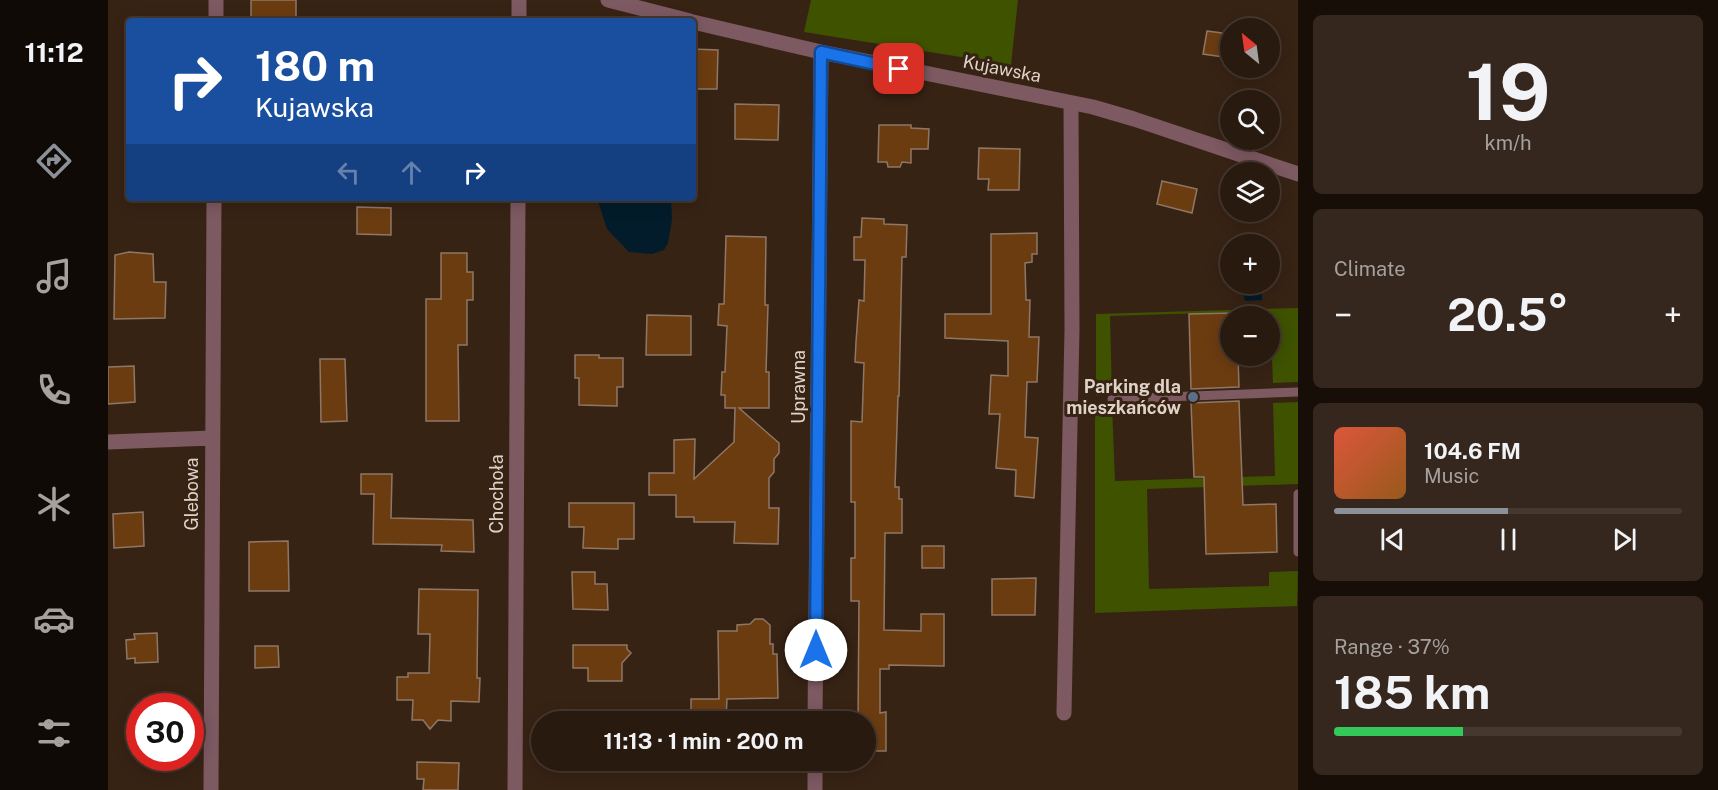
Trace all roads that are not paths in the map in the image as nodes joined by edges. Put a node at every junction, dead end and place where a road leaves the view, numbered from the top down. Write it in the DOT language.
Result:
graph roads {
  1 [pos="216,0"];
  2 [pos="519,0"];
  3 [pos="609,0"];
  4 [pos="216,18"];
  5 [pos="519,18"];
  6 [pos="680,18"];
  7 [pos="696,22"];
  8 [pos="821,52"];
  9 [pos="1071,103"];
  10 [pos="1298,174"];
  11 [pos="214,201"];
  12 [pos="518,201"];
  13 [pos="1298,392"];
  14 [pos="1112,399"];
  15 [pos="212,438"];
  16 [pos="108,441"];
  17 [pos="1298,494"];
  18 [pos="1298,552"];
  19 [pos="815,711"];
  20 [pos="1064,713"];
  21 [pos="815,771"];
  22 [pos="211,790"];
  23 [pos="515,790"];
  24 [pos="815,790"];
  1 -- 4 [label="street"];
  2 -- 5 [label="street"];
  3 -- 6 [label="street, Kujawska"];
  7 -- 8 [label="street, Kujawska"];
  8 -- 9 [label="street, Kujawska"];
  8 -- 19 [label="street, Uprawna"];
  9 -- 10 [label="street, Kujawska"];
  9 -- 20 [label="street"];
  11 -- 15 [label="street, Glebowa"];
  12 -- 23 [label="street, Chochoła"];
  13 -- 14 [label="lane"];
  15 -- 16 [label="street"];
  15 -- 22 [label="street, Glebowa"];
  17 -- 18 [label="lane"];
  21 -- 24 [label="street"];
}
